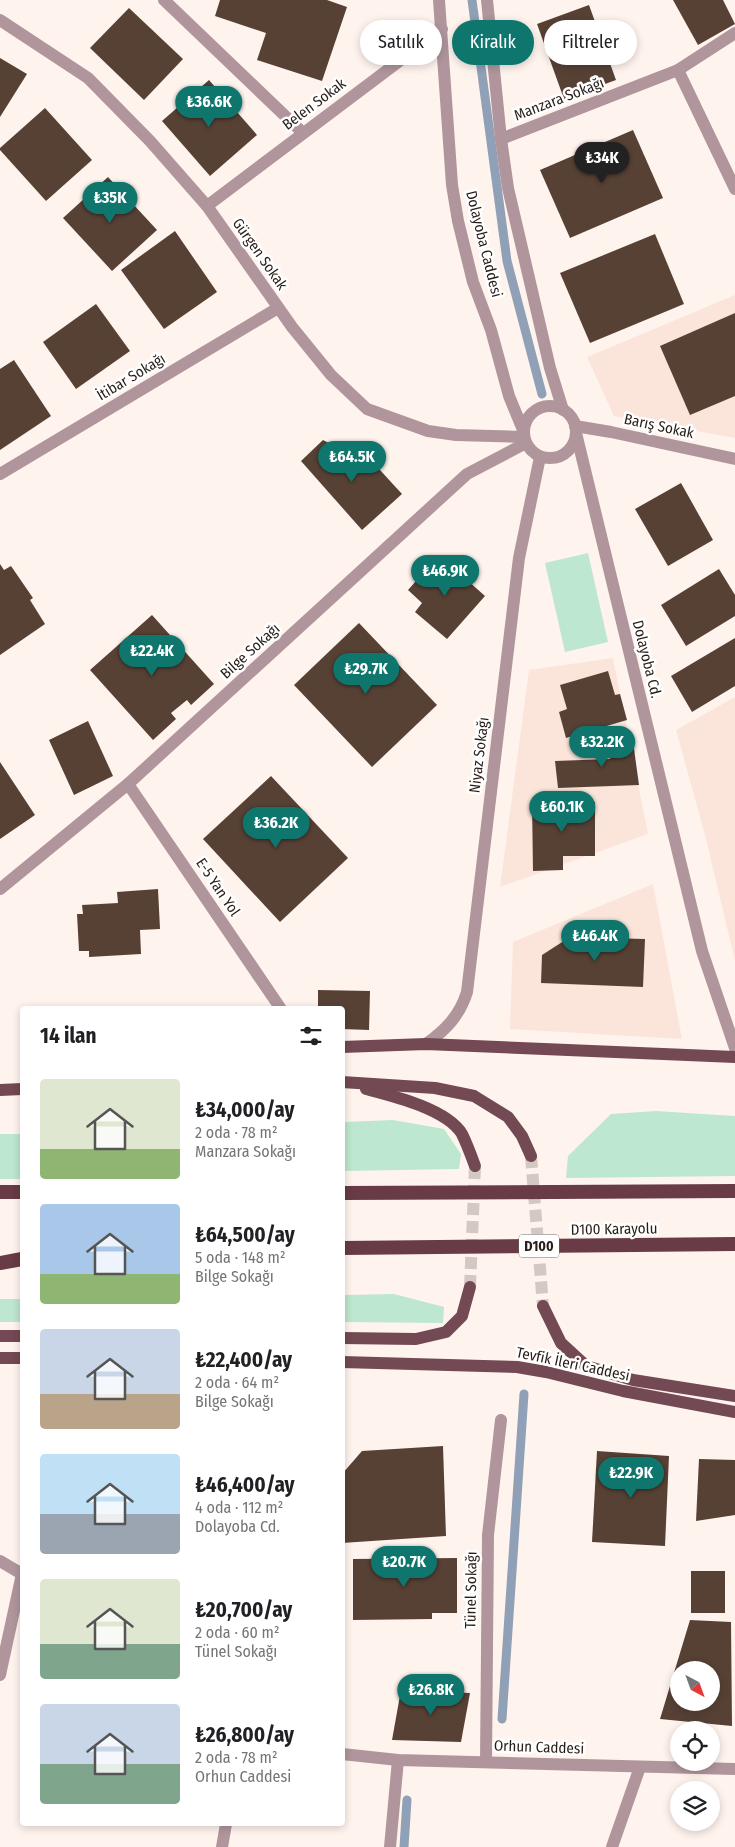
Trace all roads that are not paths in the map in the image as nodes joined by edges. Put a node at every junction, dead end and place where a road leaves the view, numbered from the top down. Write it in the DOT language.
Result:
graph roads {
  1 [pos="164,0"];
  2 [pos="439,0"];
  3 [pos="488,0"];
  4 [pos="0,20"];
  5 [pos="441,20"];
  6 [pos="442,29"];
  7 [pos="735,33"];
  8 [pos="394,65"];
  9 [pos="678,70"];
  10 [pos="303,133"];
  11 [pos="501,139"];
  12 [pos="735,189"];
  13 [pos="207,206"];
  14 [pos="278,308"];
  15 [pos="563,410"];
  16 [pos="576,430"];
  17 [pos="524,437"];
  18 [pos="540,457"];
  19 [pos="735,459"];
  20 [pos="0,474"];
  21 [pos="128,784"];
  22 [pos="0,889"];
  23 [pos="279,1006"];
  24 [pos="426,1044"];
  25 [pos="345,1046"];
  26 [pos="735,1048"];
  27 [pos="735,1057"];
  28 [pos="345,1082"];
  29 [pos="345,1083"];
  30 [pos="20,1089"];
  31 [pos="0,1090"];
  32 [pos="531,1156"];
  33 [pos="475,1166"];
  34 [pos="735,1191"];
  35 [pos="0,1192"];
  36 [pos="20,1192"];
  37 [pos="345,1193"];
  38 [pos="735,1244"];
  39 [pos="345,1248"];
  40 [pos="20,1252"];
  41 [pos="0,1253"];
  42 [pos="20,1259"];
  43 [pos="0,1263"];
  44 [pos="470,1287"];
  45 [pos="543,1306"];
  46 [pos="0,1336"];
  47 [pos="20,1336"];
  48 [pos="345,1338"];
  49 [pos="0,1358"];
  50 [pos="20,1358"];
  51 [pos="345,1362"];
  52 [pos="735,1396"];
  53 [pos="735,1412"];
  54 [pos="501,1420"];
  55 [pos="0,1561"];
  56 [pos="20,1573"];
  57 [pos="20,1583"];
  58 [pos="0,1675"];
  59 [pos="345,1754"];
  60 [pos="398,1760"];
  61 [pos="486,1761"];
  62 [pos="640,1766"];
  63 [pos="735,1769"];
  64 [pos="226,1826"];
  65 [pos="222,1847"];
  66 [pos="390,1847"];
  67 [pos="612,1847"];
  1 -- 10 [label="street"];
  2 -- 5 [label="street, Dolayoba Caddesi"];
  3 -- 11 [label="street"];
  4 -- 13 [label="street, Gürgen Sokak"];
  6 -- 17 [label="street, Dolayoba Caddesi"];
  7 -- 9 [label="street, Manzara Sokağı"];
  8 -- 10 [label="street, Belen Sokak"];
  9 -- 11 [label="street, Manzara Sokağı"];
  9 -- 12 [label="street"];
  10 -- 13 [label="street, Belen Sokak"];
  11 -- 15 [label="street"];
  13 -- 14 [label="street, Gürgen Sokak"];
  14 -- 17 [label="street, Gürgen Sokak"];
  14 -- 20 [label="street, İtibar Sokağı"];
  15 -- 16 [label="street"];
  15 -- 17 [label="street"];
  16 -- 18 [label="street"];
  16 -- 19 [label="street, Barış Sokak"];
  16 -- 26 [label="street, Dolayoba Cd."];
  17 -- 18 [label="street"];
  17 -- 21 [label="street, Bilge Sokağı"];
  18 -- 24 [label="street, Niyaz Sokağı"];
  21 -- 22 [label="street, Bilge Sokağı"];
  21 -- 23 [label="street, E-5 Yan Yol"];
  24 -- 25 [label="main road"];
  24 -- 27 [label="main road"];
  28 -- 32 [label="main road"];
  29 -- 33 [label="main road"];
  30 -- 31 [label="main road"];
  34 -- 37 [label="highway"];
  35 -- 36 [label="highway"];
  38 -- 39 [label="highway, D100 Karayolu / D100"];
  40 -- 41 [label="highway"];
  42 -- 43 [label="highway"];
  44 -- 48 [label="main road"];
  45 -- 52 [label="main road"];
  46 -- 47 [label="main road"];
  49 -- 50 [label="main road"];
  51 -- 53 [label="main road, Tevfik İleri Caddesi"];
  54 -- 61 [label="street, Tünel Sokağı"];
  55 -- 56 [label="street"];
  57 -- 58 [label="street"];
  59 -- 60 [label="street, Orhun Caddesi"];
  60 -- 61 [label="street, Orhun Caddesi"];
  60 -- 66 [label="street"];
  61 -- 62 [label="street, Orhun Caddesi"];
  62 -- 63 [label="street, Orhun Caddesi"];
  62 -- 67 [label="street"];
  64 -- 65 [label="street"];
}
